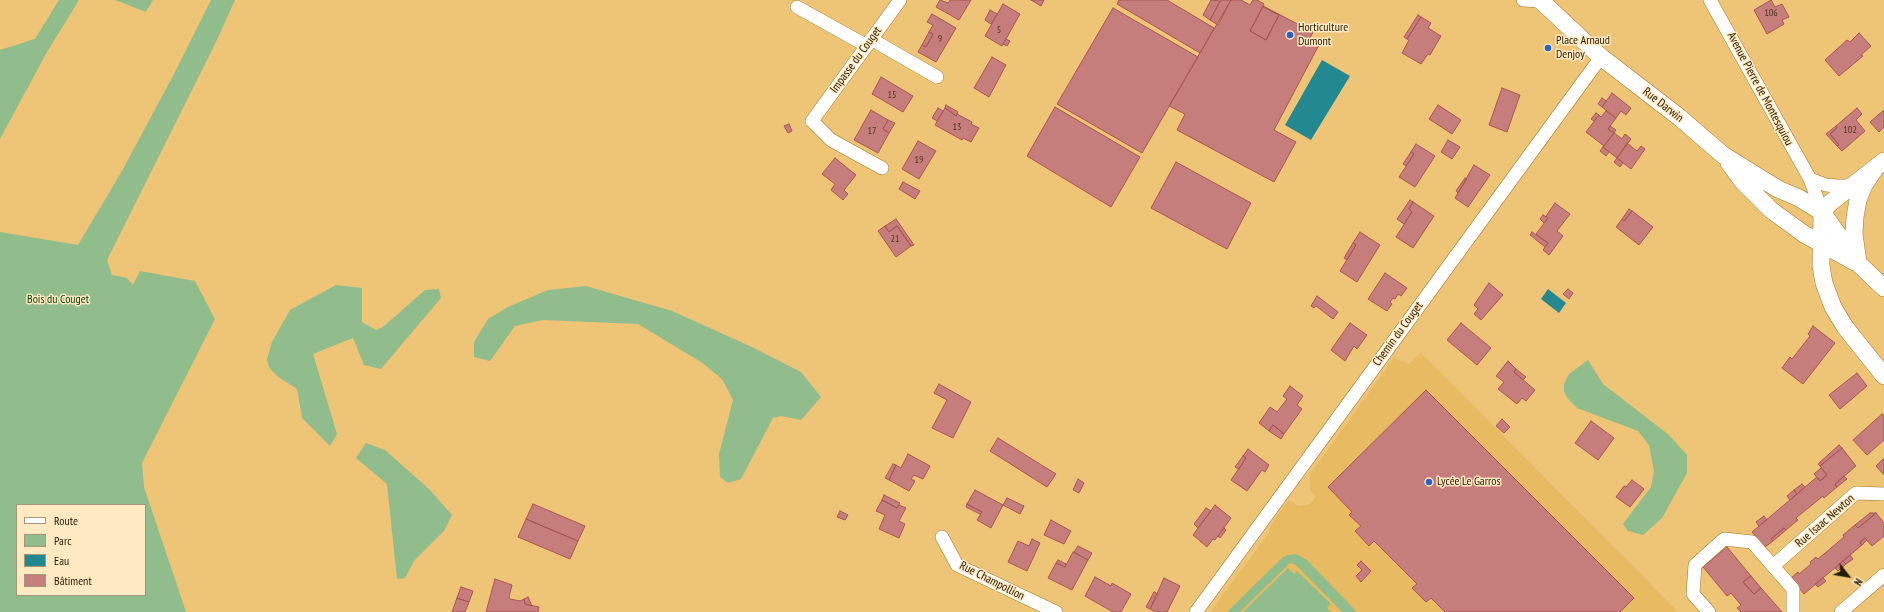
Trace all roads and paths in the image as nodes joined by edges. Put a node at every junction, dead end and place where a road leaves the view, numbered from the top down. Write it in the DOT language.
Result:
graph roads {
  1 [pos="900,0"];
  2 [pos="1523,0"];
  3 [pos="1710,0"];
  4 [pos="1541,1"];
  5 [pos="797,7"];
  6 [pos="869,42"];
  7 [pos="1601,57"];
  8 [pos="937,77"];
  9 [pos="1722,155"];
  10 [pos="1879,166"];
  11 [pos="882,168"];
  12 [pos="1810,179"];
  13 [pos="1859,182"];
  14 [pos="1826,219"];
  15 [pos="1821,244"];
  16 [pos="1859,264"];
  17 [pos="1884,288"];
  18 [pos="1884,376"];
  19 [pos="1884,494"];
  20 [pos="942,537"];
  21 [pos="1773,566"];
  22 [pos="1884,575"];
  23 [pos="1056,612"];
  24 [pos="1196,612"];
  25 [pos="1709,612"];
  26 [pos="1793,612"];
  27 [pos="1841,612"];
  1 -- 6 [label="street, Impasse du Couget"];
  2 -- 4 [label="street"];
  3 -- 12 [label="street, Avenue Pierre de Montesquiou"];
  4 -- 7 [label="street"];
  5 -- 6 [label="street"];
  6 -- 8 [label="street"];
  6 -- 11 [label="street, Impasse du Couget"];
  7 -- 9 [label="street, Rue Darwin"];
  7 -- 24 [label="street, Chemin du Couget"];
  9 -- 14 [label="street, Rue Darwin"];
  9 -- 15 [label="street, Rue Darwin"];
  10 -- 13 [label="street"];
  10 -- 16 [label="street"];
  12 -- 13 [label="street"];
  12 -- 14 [label="street, Avenue Pierre de Montesquiou"];
  13 -- 14 [label="street"];
  14 -- 15 [label="street"];
  14 -- 16 [label="street, Avenue Pierre de Montesquiou"];
  15 -- 16 [label="street, Avenue Pierre de Montesquiou"];
  15 -- 18 [label="street"];
  16 -- 17 [label="street, Avenue Pierre de Montesquiou"];
  19 -- 21 [label="street, Rue Isaac Newton"];
  20 -- 23 [label="street, Rue Champollion"];
  21 -- 25 [label="street"];
  21 -- 26 [label="street"];
  22 -- 27 [label="street"];
}
